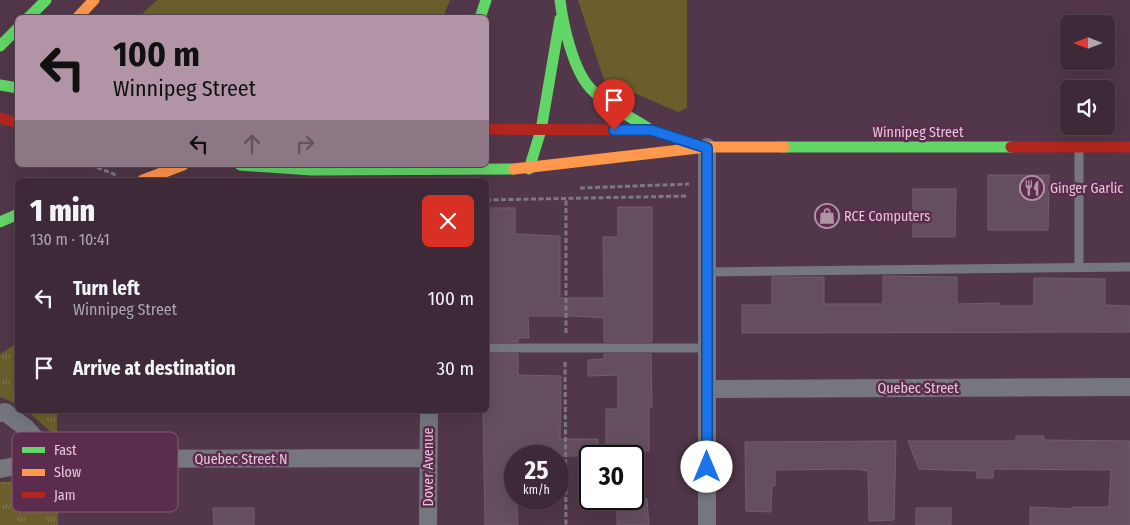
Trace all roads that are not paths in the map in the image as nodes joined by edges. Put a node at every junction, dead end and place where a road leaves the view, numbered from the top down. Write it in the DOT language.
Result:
graph roads {
  1 [pos="46,0"];
  2 [pos="94,0"];
  3 [pos="486,0"];
  4 [pos="560,0"];
  5 [pos="31,15"];
  6 [pos="80,15"];
  7 [pos="481,15"];
  8 [pos="561,15"];
  9 [pos="15,31"];
  10 [pos="0,46"];
  11 [pos="15,79"];
  12 [pos="0,85"];
  13 [pos="15,88"];
  14 [pos="0,93"];
  15 [pos="0,118"];
  16 [pos="15,122"];
  17 [pos="489,129"];
  18 [pos="541,130"];
  19 [pos="651,130"];
  20 [pos="1079,147"];
  21 [pos="1130,147"];
  22 [pos="707,148"];
  23 [pos="178,167"];
  24 [pos="268,167"];
  25 [pos="530,169"];
  26 [pos="148,178"];
  27 [pos="15,215"];
  28 [pos="0,222"];
  29 [pos="1130,267"];
  30 [pos="1079,268"];
  31 [pos="707,272"];
  32 [pos="489,348"];
  33 [pos="707,348"];
  34 [pos="1130,387"];
  35 [pos="707,389"];
  36 [pos="0,413"];
  37 [pos="429,413"];
  38 [pos="30,432"];
  39 [pos="428,458"];
  40 [pos="178,459"];
  41 [pos="428,525"];
  42 [pos="707,525"];
  1 -- 5 [label="main road"];
  2 -- 6 [label="main road"];
  3 -- 7 [label="main road"];
  4 -- 8 [label="main road"];
  8 -- 18 [label="main road"];
  8 -- 19 [label="main road"];
  9 -- 10 [label="main road"];
  11 -- 14 [label="main road"];
  12 -- 13 [label="main road, bridge"];
  15 -- 16 [label="main road"];
  17 -- 18 [label="main road, Winnipeg Street"];
  18 -- 19 [label="main road, Winnipeg Street"];
  18 -- 25 [label="main road"];
  19 -- 22 [label="main road, Winnipeg Street"];
  20 -- 21 [label="main road, Winnipeg Street"];
  20 -- 22 [label="main road, Winnipeg Street"];
  20 -- 30 [label="lane"];
  22 -- 25 [label="main road, Winnipeg Street"];
  22 -- 31 [label="street"];
  23 -- 26 [label="main road"];
  24 -- 25 [label="main road, Winnipeg Street"];
  27 -- 28 [label="main road"];
  29 -- 30 [label="lane"];
  30 -- 31 [label="lane"];
  31 -- 33 [label="street"];
  32 -- 33 [label="lane"];
  33 -- 35 [label="street"];
  34 -- 35 [label="street, Quebec Street"];
  35 -- 42 [label="street"];
  36 -- 38 [label="street"];
  37 -- 39 [label="street, Dover Avenue"];
  39 -- 40 [label="street, Quebec Street N"];
  39 -- 41 [label="street, Dover Avenue"];
}
